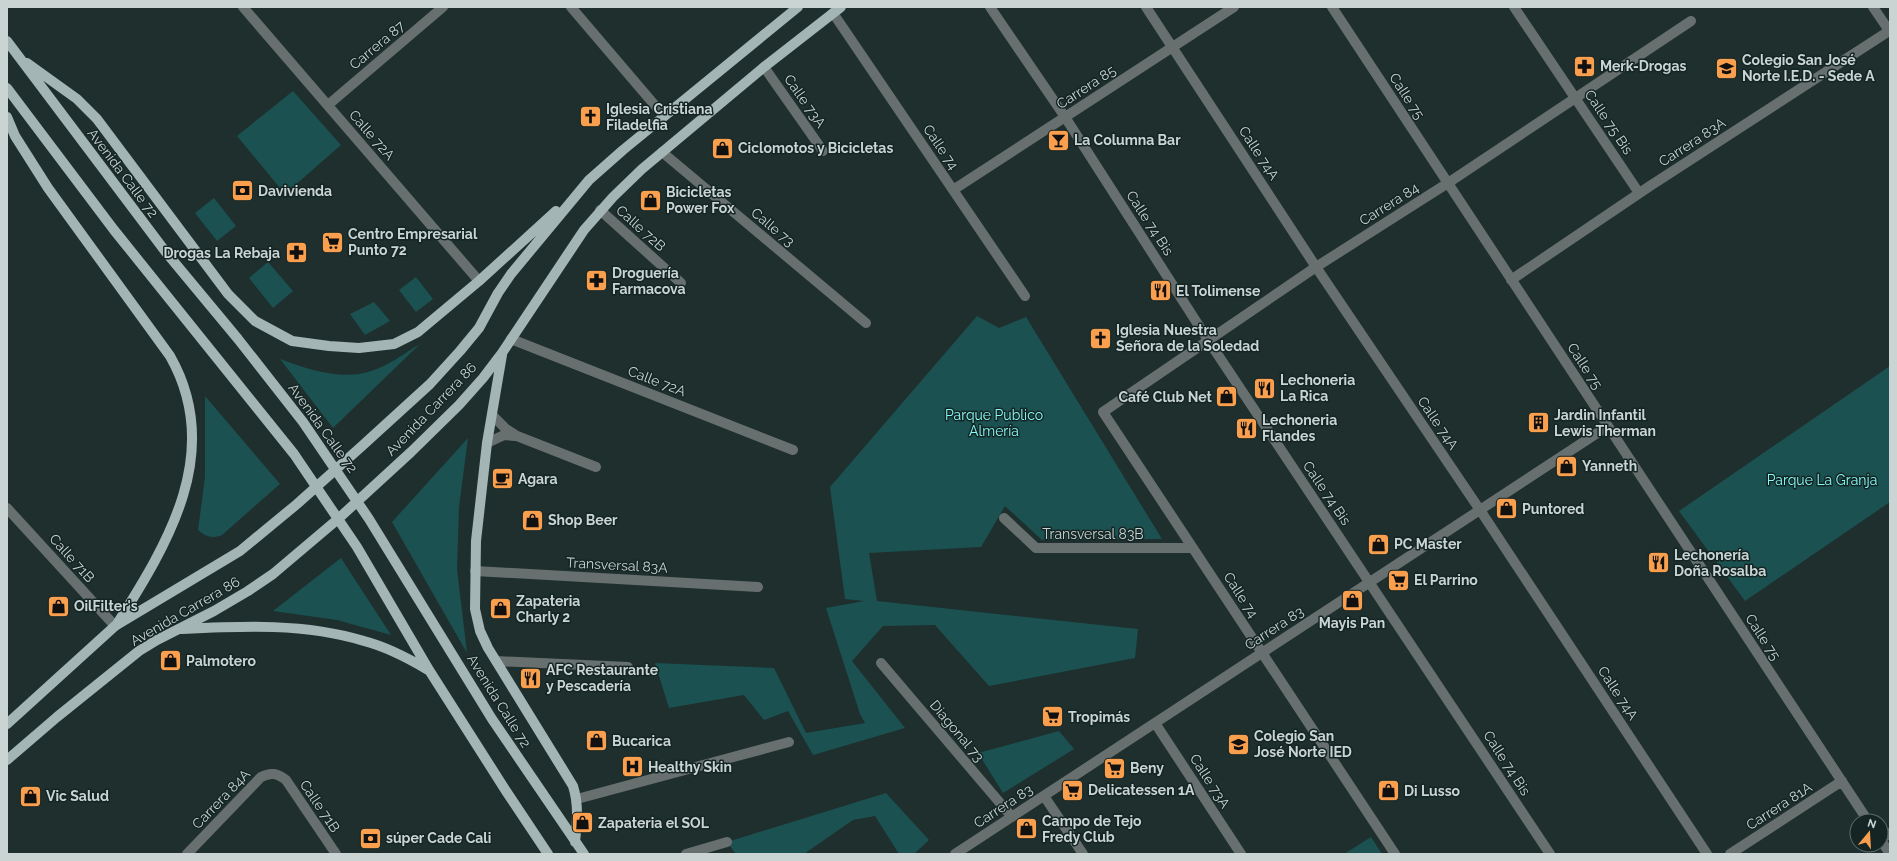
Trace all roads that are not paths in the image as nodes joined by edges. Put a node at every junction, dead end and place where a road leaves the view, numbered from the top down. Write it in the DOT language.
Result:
graph roads {
  1 [pos="243,7"];
  2 [pos="443,7"];
  3 [pos="571,7"];
  4 [pos="798,7"];
  5 [pos="990,7"];
  6 [pos="1146,7"];
  7 [pos="1234,7"];
  8 [pos="1332,7"];
  9 [pos="1514,7"];
  10 [pos="1873,7"];
  11 [pos="837,10"];
  12 [pos="1691,21"];
  13 [pos="1890,32"];
  14 [pos="7,41"];
  15 [pos="1173,47"];
  16 [pos="19,57"];
  17 [pos="764,67"];
  18 [pos="7,88"];
  19 [pos="1575,97"];
  20 [pos="328,105"];
  21 [pos="7,116"];
  22 [pos="664,116"];
  23 [pos="1065,117"];
  24 [pos="823,151"];
  25 [pos="662,152"];
  26 [pos="589,180"];
  27 [pos="1448,183"];
  28 [pos="953,190"];
  29 [pos="1639,193"];
  30 [pos="600,210"];
  31 [pos="1316,267"];
  32 [pos="1512,280"];
  33 [pos="479,281"];
  34 [pos="681,283"];
  35 [pos="1024,296"];
  36 [pos="866,323"];
  37 [pos="512,339"];
  38 [pos="1208,340"];
  39 [pos="502,353"];
  40 [pos="1103,412"];
  41 [pos="492,415"];
  42 [pos="1608,426"];
  43 [pos="517,436"];
  44 [pos="487,442"];
  45 [pos="793,450"];
  46 [pos="596,467"];
  47 [pos="336,469"];
  48 [pos="317,487"];
  49 [pos="357,501"];
  50 [pos="7,508"];
  51 [pos="1480,510"];
  52 [pos="1004,518"];
  53 [pos="338,519"];
  54 [pos="1193,548"];
  55 [pos="475,571"];
  56 [pos="1369,582"];
  57 [pos="758,587"];
  58 [pos="115,626"];
  59 [pos="178,629"];
  60 [pos="1262,653"];
  61 [pos="496,661"];
  62 [pos="881,663"];
  63 [pos="628,667"];
  64 [pos="429,670"];
  65 [pos="1155,723"];
  66 [pos="7,724"];
  67 [pos="789,742"];
  68 [pos="7,760"];
  69 [pos="280,775"];
  70 [pos="1842,781"];
  71 [pos="1044,796"];
  72 [pos="577,799"];
  73 [pos="1863,813"];
  74 [pos="1012,817"];
  75 [pos="575,842"];
  76 [pos="727,842"];
  77 [pos="187,854"];
  78 [pos="336,854"];
  79 [pos="548,854"];
  80 [pos="584,854"];
  81 [pos="686,854"];
  82 [pos="955,854"];
  83 [pos="1083,854"];
  84 [pos="1241,854"];
  85 [pos="1395,854"];
  86 [pos="1550,854"];
  87 [pos="1707,854"];
  88 [pos="1730,854"];
  1 -- 20 [label="street, Calle 72A"];
  2 -- 20 [label="street, Carrera 87"];
  3 -- 22 [label="street"];
  4 -- 22 [label="main road, Avenida Carrera 86"];
  5 -- 23 [label="street, Calle 74 Bis"];
  6 -- 15 [label="street, Calle 74A"];
  7 -- 15 [label="street, Carrera 85"];
  8 -- 27 [label="street, Calle 75"];
  9 -- 19 [label="street, Calle 75 Bis"];
  10 -- 13 [label="street"];
  11 -- 17 [label="main road, Avenida Carrera 86"];
  11 -- 28 [label="street, Calle 74"];
  12 -- 19 [label="street, Carrera 84"];
  13 -- 29 [label="street, Carrera 83A"];
  14 -- 16 [label="main road, Avenida Calle 72"];
  15 -- 23 [label="street, Carrera 85"];
  15 -- 31 [label="street, Calle 74A"];
  16 -- 33 [label="main road"];
  16 -- 47 [label="main road, Avenida Calle 72"];
  17 -- 24 [label="street, Calle 73A"];
  17 -- 25 [label="main road, Avenida Carrera 86"];
  18 -- 48 [label="main road"];
  19 -- 27 [label="street, Carrera 84"];
  19 -- 29 [label="street, Calle 75 Bis"];
  20 -- 33 [label="street, Calle 72A"];
  21 -- 58 [label="main road"];
  22 -- 26 [label="main road, Avenida Carrera 86"];
  23 -- 28 [label="street, Carrera 85"];
  23 -- 38 [label="street, Calle 74 Bis"];
  25 -- 30 [label="main road, Avenida Carrera 86"];
  25 -- 36 [label="street, Calle 73"];
  26 -- 33 [label="main road"];
  26 -- 47 [label="main road, Avenida Carrera 86"];
  27 -- 31 [label="street, Carrera 84"];
  27 -- 32 [label="street, Calle 75"];
  28 -- 35 [label="street, Calle 74"];
  29 -- 32 [label="street, Carrera 83A"];
  30 -- 34 [label="street, Calle 72B"];
  30 -- 37 [label="main road, Avenida Carrera 86"];
  31 -- 38 [label="street, Carrera 84"];
  31 -- 51 [label="street, Calle 74A"];
  32 -- 42 [label="street, Calle 75"];
  37 -- 39 [label="main road, Avenida Carrera 86"];
  37 -- 45 [label="street, Calle 72A"];
  38 -- 40 [label="street, Carrera 84"];
  38 -- 56 [label="street, Calle 74 Bis"];
  39 -- 41 [label="main road"];
  39 -- 49 [label="main road, Avenida Carrera 86"];
  40 -- 54 [label="street, Calle 74"];
  41 -- 43 [label="street"];
  41 -- 44 [label="main road"];
  42 -- 51 [label="street, Carrera 83"];
  42 -- 70 [label="street, Calle 75"];
  43 -- 44 [label="street"];
  43 -- 46 [label="street"];
  44 -- 55 [label="main road"];
  47 -- 48 [label="main road, Avenida Carrera 86"];
  47 -- 49 [label="main road, Avenida Calle 72"];
  48 -- 53 [label="main road"];
  48 -- 58 [label="main road, Avenida Carrera 86"];
  49 -- 53 [label="main road, Avenida Carrera 86"];
  49 -- 75 [label="main road, Avenida Calle 72"];
  50 -- 58 [label="street, Calle 71B"];
  51 -- 56 [label="street, Carrera 83"];
  51 -- 87 [label="street, Calle 74A"];
  52 -- 54 [label="street, Transversal 83B"];
  53 -- 59 [label="main road, Avenida Carrera 86"];
  53 -- 64 [label="main road"];
  54 -- 60 [label="street, Calle 74"];
  55 -- 57 [label="street, Transversal 83A"];
  55 -- 61 [label="main road"];
  56 -- 60 [label="street, Carrera 83"];
  56 -- 86 [label="street, Calle 74 Bis"];
  58 -- 66 [label="main road, Avenida Carrera 86"];
  59 -- 64 [label="main road"];
  59 -- 68 [label="main road, Avenida Carrera 86"];
  60 -- 65 [label="street, Carrera 83"];
  60 -- 85 [label="street, Calle 74"];
  61 -- 63 [label="street"];
  61 -- 72 [label="main road"];
  62 -- 74 [label="street, Diagonal 73"];
  64 -- 79 [label="main road"];
  65 -- 71 [label="street, Carrera 83"];
  65 -- 84 [label="street, Calle 73A"];
  67 -- 72 [label="street"];
  69 -- 77 [label="street, Carrera 84A"];
  69 -- 78 [label="street, Calle 71B"];
  70 -- 73 [label="street, Calle 75"];
  70 -- 88 [label="street, Carrera 81A"];
  71 -- 74 [label="street, Carrera 83"];
  71 -- 83 [label="street"];
  72 -- 75 [label="main road"];
  74 -- 82 [label="street, Carrera 83"];
  75 -- 80 [label="main road, Avenida Calle 72"];
  76 -- 81 [label="street"];
}
